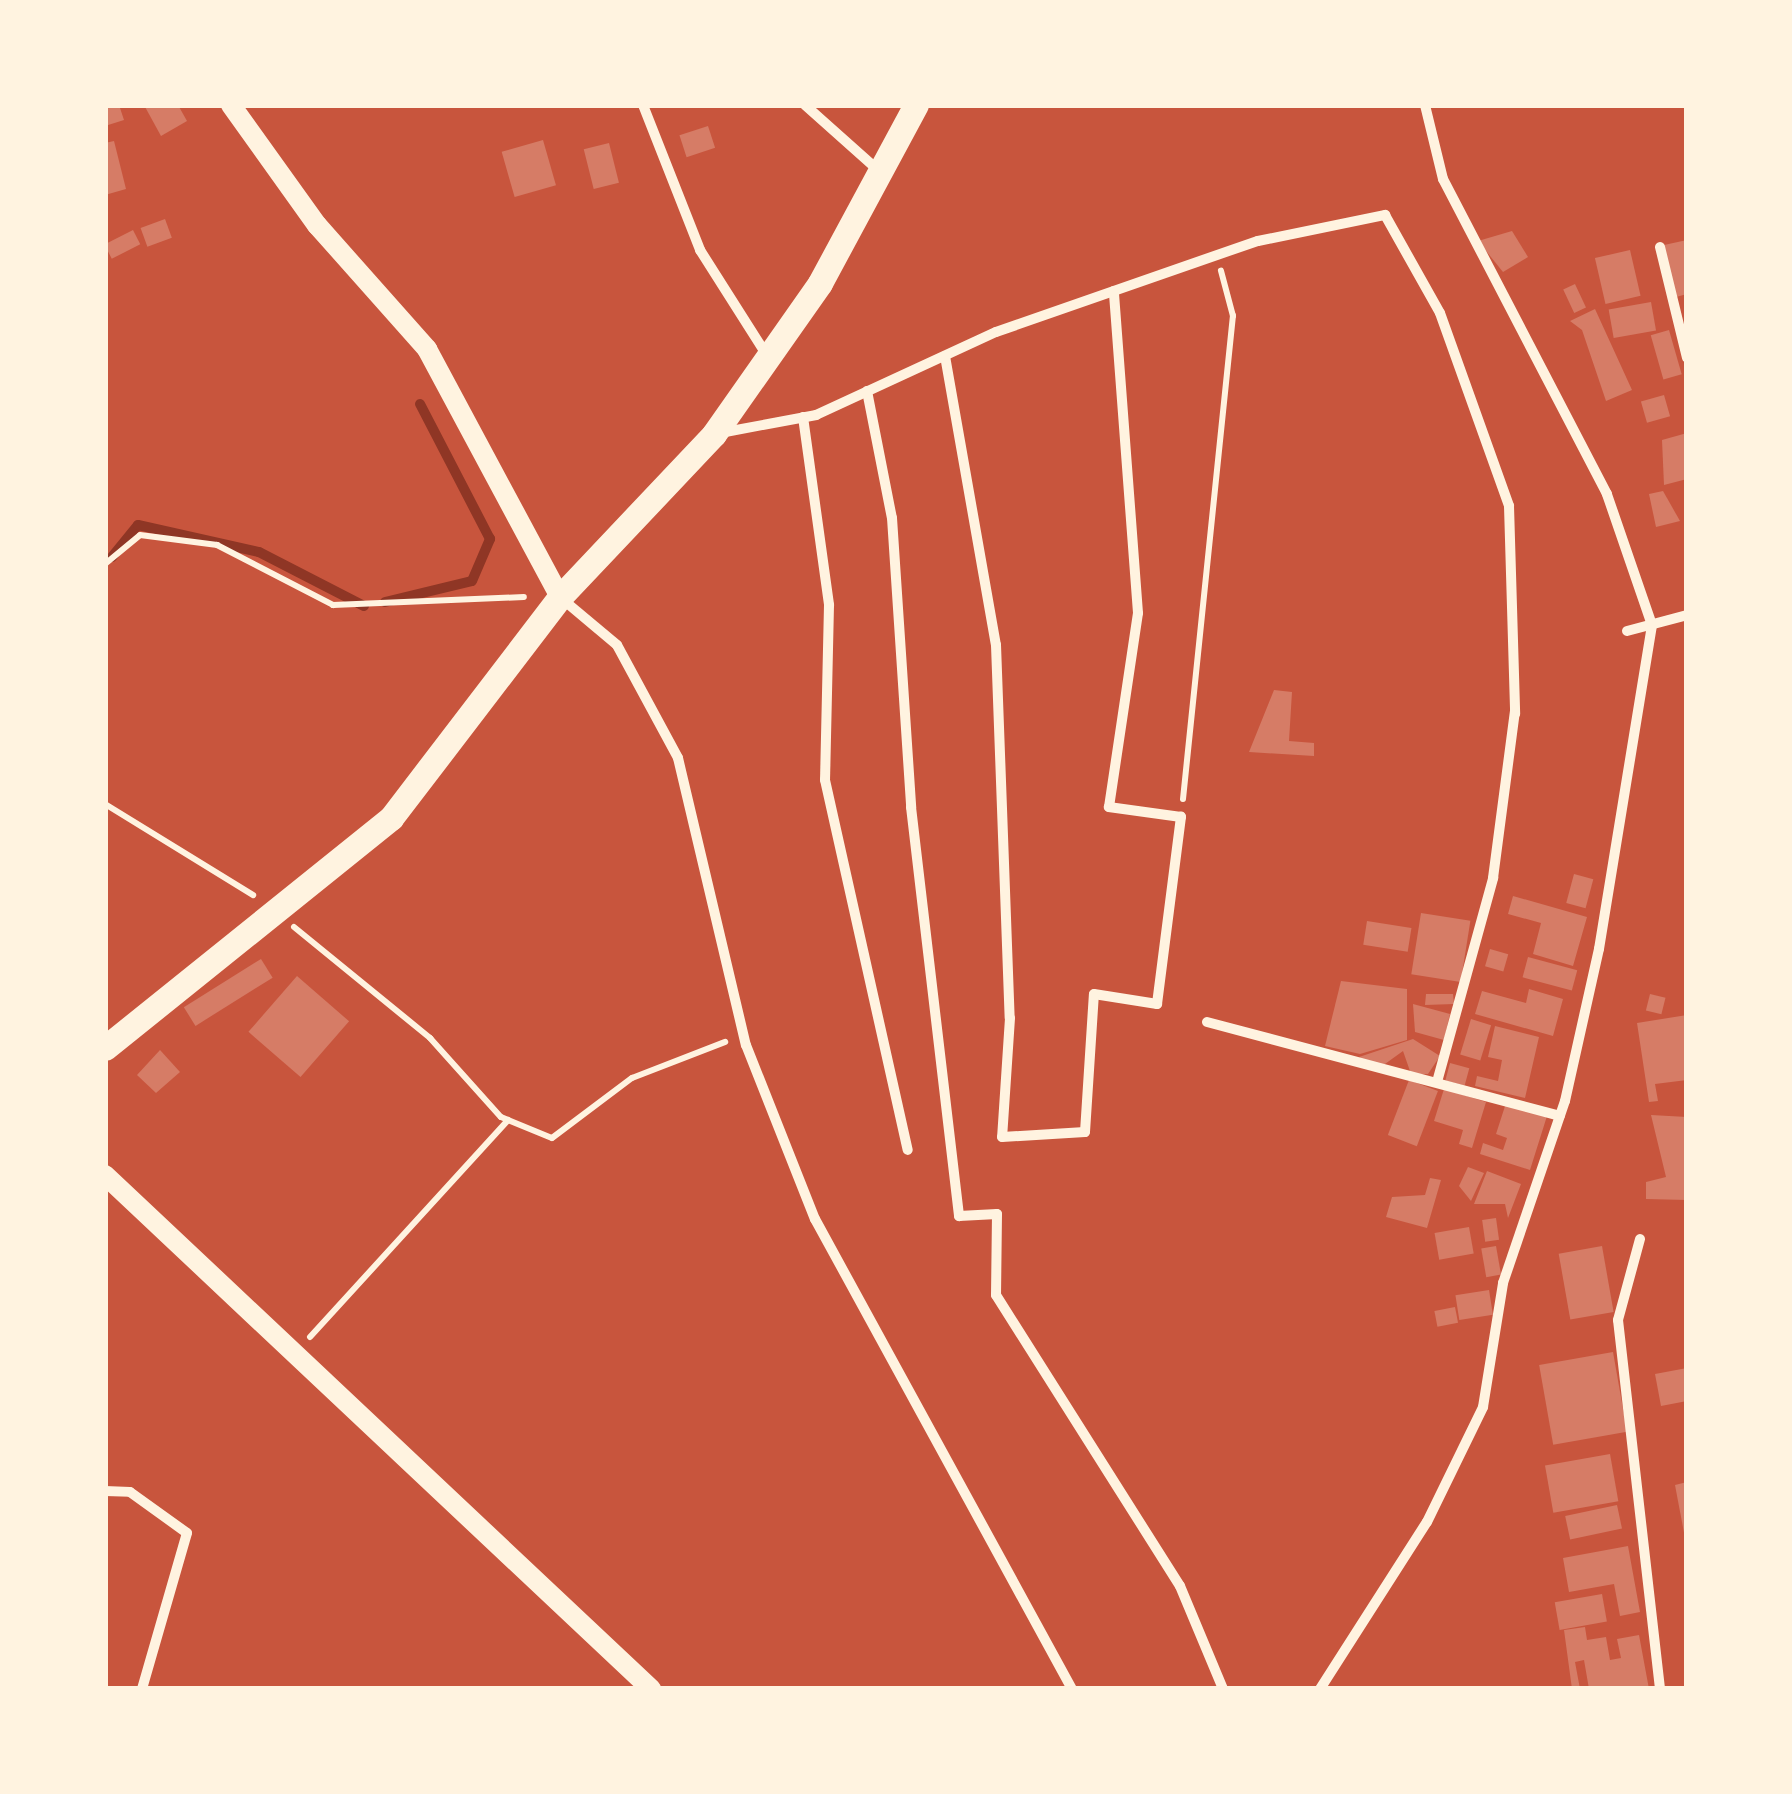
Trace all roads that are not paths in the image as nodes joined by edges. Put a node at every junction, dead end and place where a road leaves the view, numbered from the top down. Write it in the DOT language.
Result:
graph roads {
  1 [pos="230,105"];
  2 [pos="643,105"];
  3 [pos="805,105"];
  4 [pos="916,105"];
  5 [pos="1425,105"];
  6 [pos="880,172"];
  7 [pos="1660,247"];
  8 [pos="1114,291"];
  9 [pos="945,356"];
  10 [pos="768,357"];
  11 [pos="1687,358"];
  12 [pos="867,392"];
  13 [pos="803,417"];
  14 [pos="714,434"];
  15 [pos="560,598"];
  16 [pos="1687,615"];
  17 [pos="1652,625"];
  18 [pos="1627,632"];
  19 [pos="1517,689"];
  20 [pos="1515,714"];
  21 [pos="1208,1022"];
  22 [pos="108,1039"];
  23 [pos="1437,1082"];
  24 [pos="1560,1116"];
  25 [pos="908,1150"];
  26 [pos="105,1175"];
  27 [pos="1640,1240"];
  28 [pos="105,1492"];
  29 [pos="142,1689"];
  30 [pos="651,1689"];
  31 [pos="1072,1689"];
  32 [pos="1223,1689"];
  33 [pos="1320,1689"];
  34 [pos="1660,1689"];
  1 -- 15 [label="main road"];
  2 -- 10 [label="street"];
  3 -- 6 [label="street"];
  4 -- 6 [label="main road"];
  5 -- 17 [label="street"];
  6 -- 10 [label="main road"];
  7 -- 11 [label="street"];
  8 -- 9 [label="street"];
  8 -- 9 [label="street"];
  8 -- 20 [label="street"];
  9 -- 12 [label="street"];
  10 -- 14 [label="main road"];
  12 -- 13 [label="street"];
  12 -- 32 [label="street"];
  13 -- 14 [label="street"];
  13 -- 25 [label="street"];
  14 -- 15 [label="main road"];
  15 -- 22 [label="main road"];
  15 -- 31 [label="street"];
  16 -- 17 [label="street"];
  17 -- 18 [label="street"];
  17 -- 24 [label="street"];
  19 -- 20 [label="street"];
  20 -- 23 [label="street"];
  21 -- 23 [label="street"];
  23 -- 24 [label="street"];
  24 -- 33 [label="street"];
  26 -- 30 [label="main road"];
  27 -- 34 [label="street"];
  28 -- 29 [label="street"];
}
